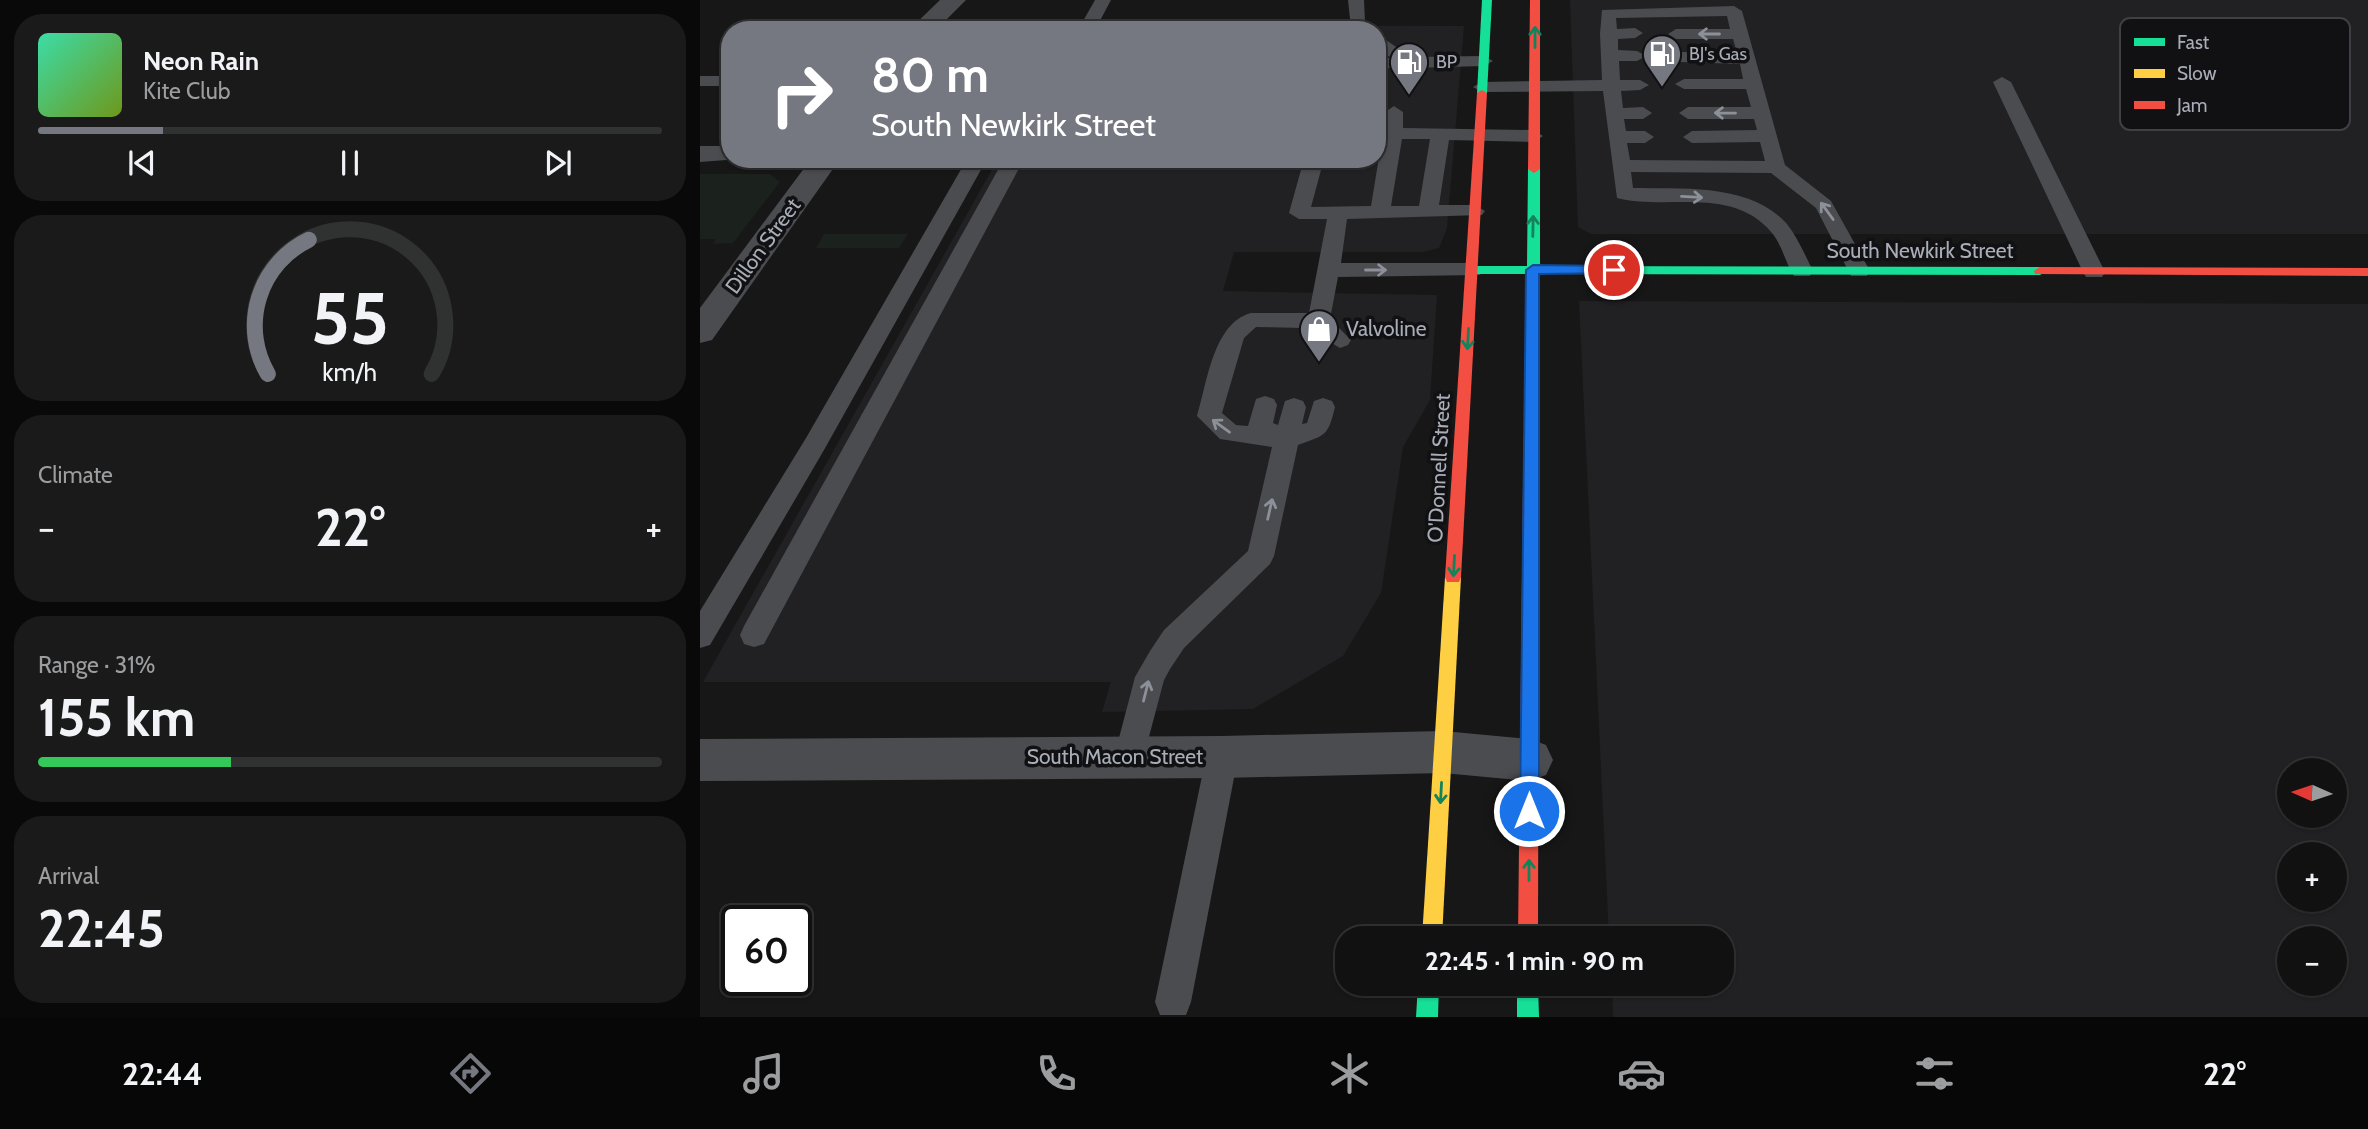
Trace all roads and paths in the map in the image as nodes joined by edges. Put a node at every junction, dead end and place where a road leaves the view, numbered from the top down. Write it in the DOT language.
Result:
graph roads {
  1 [pos="954,0"];
  2 [pos="1103,0"];
  3 [pos="1356,0"];
  4 [pos="1487,0"];
  5 [pos="1535,0"];
  6 [pos="931,21"];
  7 [pos="1091,21"];
  8 [pos="1357,21"];
  9 [pos="1635,33"];
  10 [pos="1608,34"];
  11 [pos="1676,34"];
  12 [pos="1741,34"];
  13 [pos="1386,46"];
  14 [pos="1610,55"];
  15 [pos="1637,56"];
  16 [pos="1680,57"];
  17 [pos="1748,58"];
  18 [pos="1484,61"];
  19 [pos="1386,66"];
  20 [pos="1401,71"];
  21 [pos="700,81"];
  22 [pos="721,81"];
  23 [pos="2002,82"];
  24 [pos="1684,84"];
  25 [pos="1756,84"];
  26 [pos="1611,85"];
  27 [pos="1640,85"];
  28 [pos="1534,86"];
  29 [pos="1482,87"];
  30 [pos="1394,112"];
  31 [pos="1431,113"];
  32 [pos="1643,113"];
  33 [pos="1688,113"];
  34 [pos="1763,113"];
  35 [pos="1615,114"];
  36 [pos="1386,132"];
  37 [pos="1386,134"];
  38 [pos="1434,134"];
  39 [pos="1479,135"];
  40 [pos="1534,136"];
  41 [pos="1769,136"];
  42 [pos="1618,137"];
  43 [pos="1645,137"];
  44 [pos="1692,137"];
  45 [pos="700,154"];
  46 [pos="721,154"];
  47 [pos="1621,166"];
  48 [pos="1776,166"];
  49 [pos="819,168"];
  50 [pos="971,168"];
  51 [pos="1009,168"];
  52 [pos="1312,168"];
  53 [pos="1383,168"];
  54 [pos="1475,211"];
  55 [pos="1380,212"];
  56 [pos="1428,212"];
  57 [pos="1338,213"];
  58 [pos="1329,270"];
  59 [pos="1472,270"];
  60 [pos="1533,270"];
  61 [pos="1802,271"];
  62 [pos="1859,271"];
  63 [pos="2094,272"];
  64 [pos="2368,272"];
  65 [pos="1316,330"];
  66 [pos="700,332"];
  67 [pos="1285,338"];
  68 [pos="1340,340"];
  69 [pos="1265,405"];
  70 [pos="1294,407"];
  71 [pos="1323,407"];
  72 [pos="1286,440"];
  73 [pos="754,635"];
  74 [pos="700,636"];
  75 [pos="1443,752"];
  76 [pos="1130,757"];
  77 [pos="1222,757"];
  78 [pos="700,760"];
  79 [pos="1530,760"];
  80 [pos="1433,926"];
  81 [pos="1528,926"];
  82 [pos="1428,996"];
  83 [pos="1528,996"];
  84 [pos="1173,1002"];
  85 [pos="1427,1017"];
  86 [pos="1528,1017"];
  1 -- 6 [label="street"];
  2 -- 7 [label="lane"];
  3 -- 8 [label="lane"];
  4 -- 18 [label="main road, O'Donnell Street"];
  28 -- 5 [label="main road, one-way"];
  9 -- 10 [label="lane"];
  10 -- 12 [label="lane"];
  10 -- 14 [label="lane"];
  12 -- 11 [label="lane, one-way"];
  12 -- 17 [label="lane"];
  13 -- 20 [label="lane"];
  14 -- 15 [label="lane"];
  14 -- 26 [label="lane"];
  16 -- 17 [label="lane"];
  17 -- 25 [label="lane"];
  18 -- 20 [label="lane"];
  18 -- 29 [label="main road, O'Donnell Street"];
  19 -- 20 [label="lane"];
  21 -- 22 [label="lane"];
  23 -- 63 [label="lane"];
  24 -- 25 [label="lane"];
  25 -- 34 [label="lane"];
  26 -- 27 [label="lane"];
  26 -- 28 [label="lane"];
  26 -- 35 [label="lane"];
  28 -- 29 [label="lane"];
  28 -- 40 [label="main road"];
  29 -- 39 [label="main road, O'Donnell Street"];
  30 -- 36 [label="lane"];
  31 -- 38 [label="lane"];
  32 -- 35 [label="lane"];
  34 -- 33 [label="lane, one-way"];
  34 -- 41 [label="lane"];
  35 -- 42 [label="lane"];
  37 -- 38 [label="lane"];
  38 -- 39 [label="lane"];
  38 -- 56 [label="lane"];
  39 -- 40 [label="lane"];
  39 -- 54 [label="main road, O'Donnell Street"];
  60 -- 40 [label="main road, one-way"];
  41 -- 44 [label="lane"];
  41 -- 48 [label="lane"];
  42 -- 43 [label="lane"];
  42 -- 47 [label="lane"];
  45 -- 46 [label="street"];
  47 -- 48 [label="lane"];
  47 -- 61 [label="lane, one-way"];
  62 -- 48 [label="lane, one-way"];
  49 -- 66 [label="street, Dillon Street"];
  50 -- 74 [label="lane"];
  51 -- 73 [label="lane"];
  52 -- 57 [label="lane"];
  53 -- 55 [label="lane"];
  54 -- 56 [label="lane"];
  54 -- 59 [label="main road, O'Donnell Street"];
  55 -- 56 [label="lane"];
  55 -- 57 [label="lane"];
  57 -- 58 [label="lane"];
  58 -- 59 [label="lane, one-way"];
  58 -- 65 [label="lane"];
  59 -- 60 [label="main road, South Newkirk Street"];
  59 -- 75 [label="main road, O'Donnell Street, one-way"];
  60 -- 61 [label="main road, South Newkirk Street"];
  60 -- 79 [label="main road"];
  61 -- 62 [label="main road, South Newkirk Street"];
  62 -- 63 [label="main road, South Newkirk Street"];
  63 -- 64 [label="main road, South Newkirk Street"];
  65 -- 67 [label="lane"];
  65 -- 68 [label="lane"];
  72 -- 65 [label="lane, one-way"];
  69 -- 72 [label="lane"];
  70 -- 72 [label="lane"];
  71 -- 72 [label="lane"];
  76 -- 72 [label="lane, one-way"];
  75 -- 77 [label="street, South Macon Street"];
  75 -- 79 [label="street, South Macon Street"];
  75 -- 80 [label="main road, O'Donnell Street, one-way"];
  76 -- 77 [label="street, South Macon Street"];
  76 -- 78 [label="street, South Macon Street"];
  77 -- 84 [label="lane"];
  81 -- 79 [label="main road, one-way"];
  82 -- 85 [label="main road"];
  83 -- 86 [label="main road"];
}
